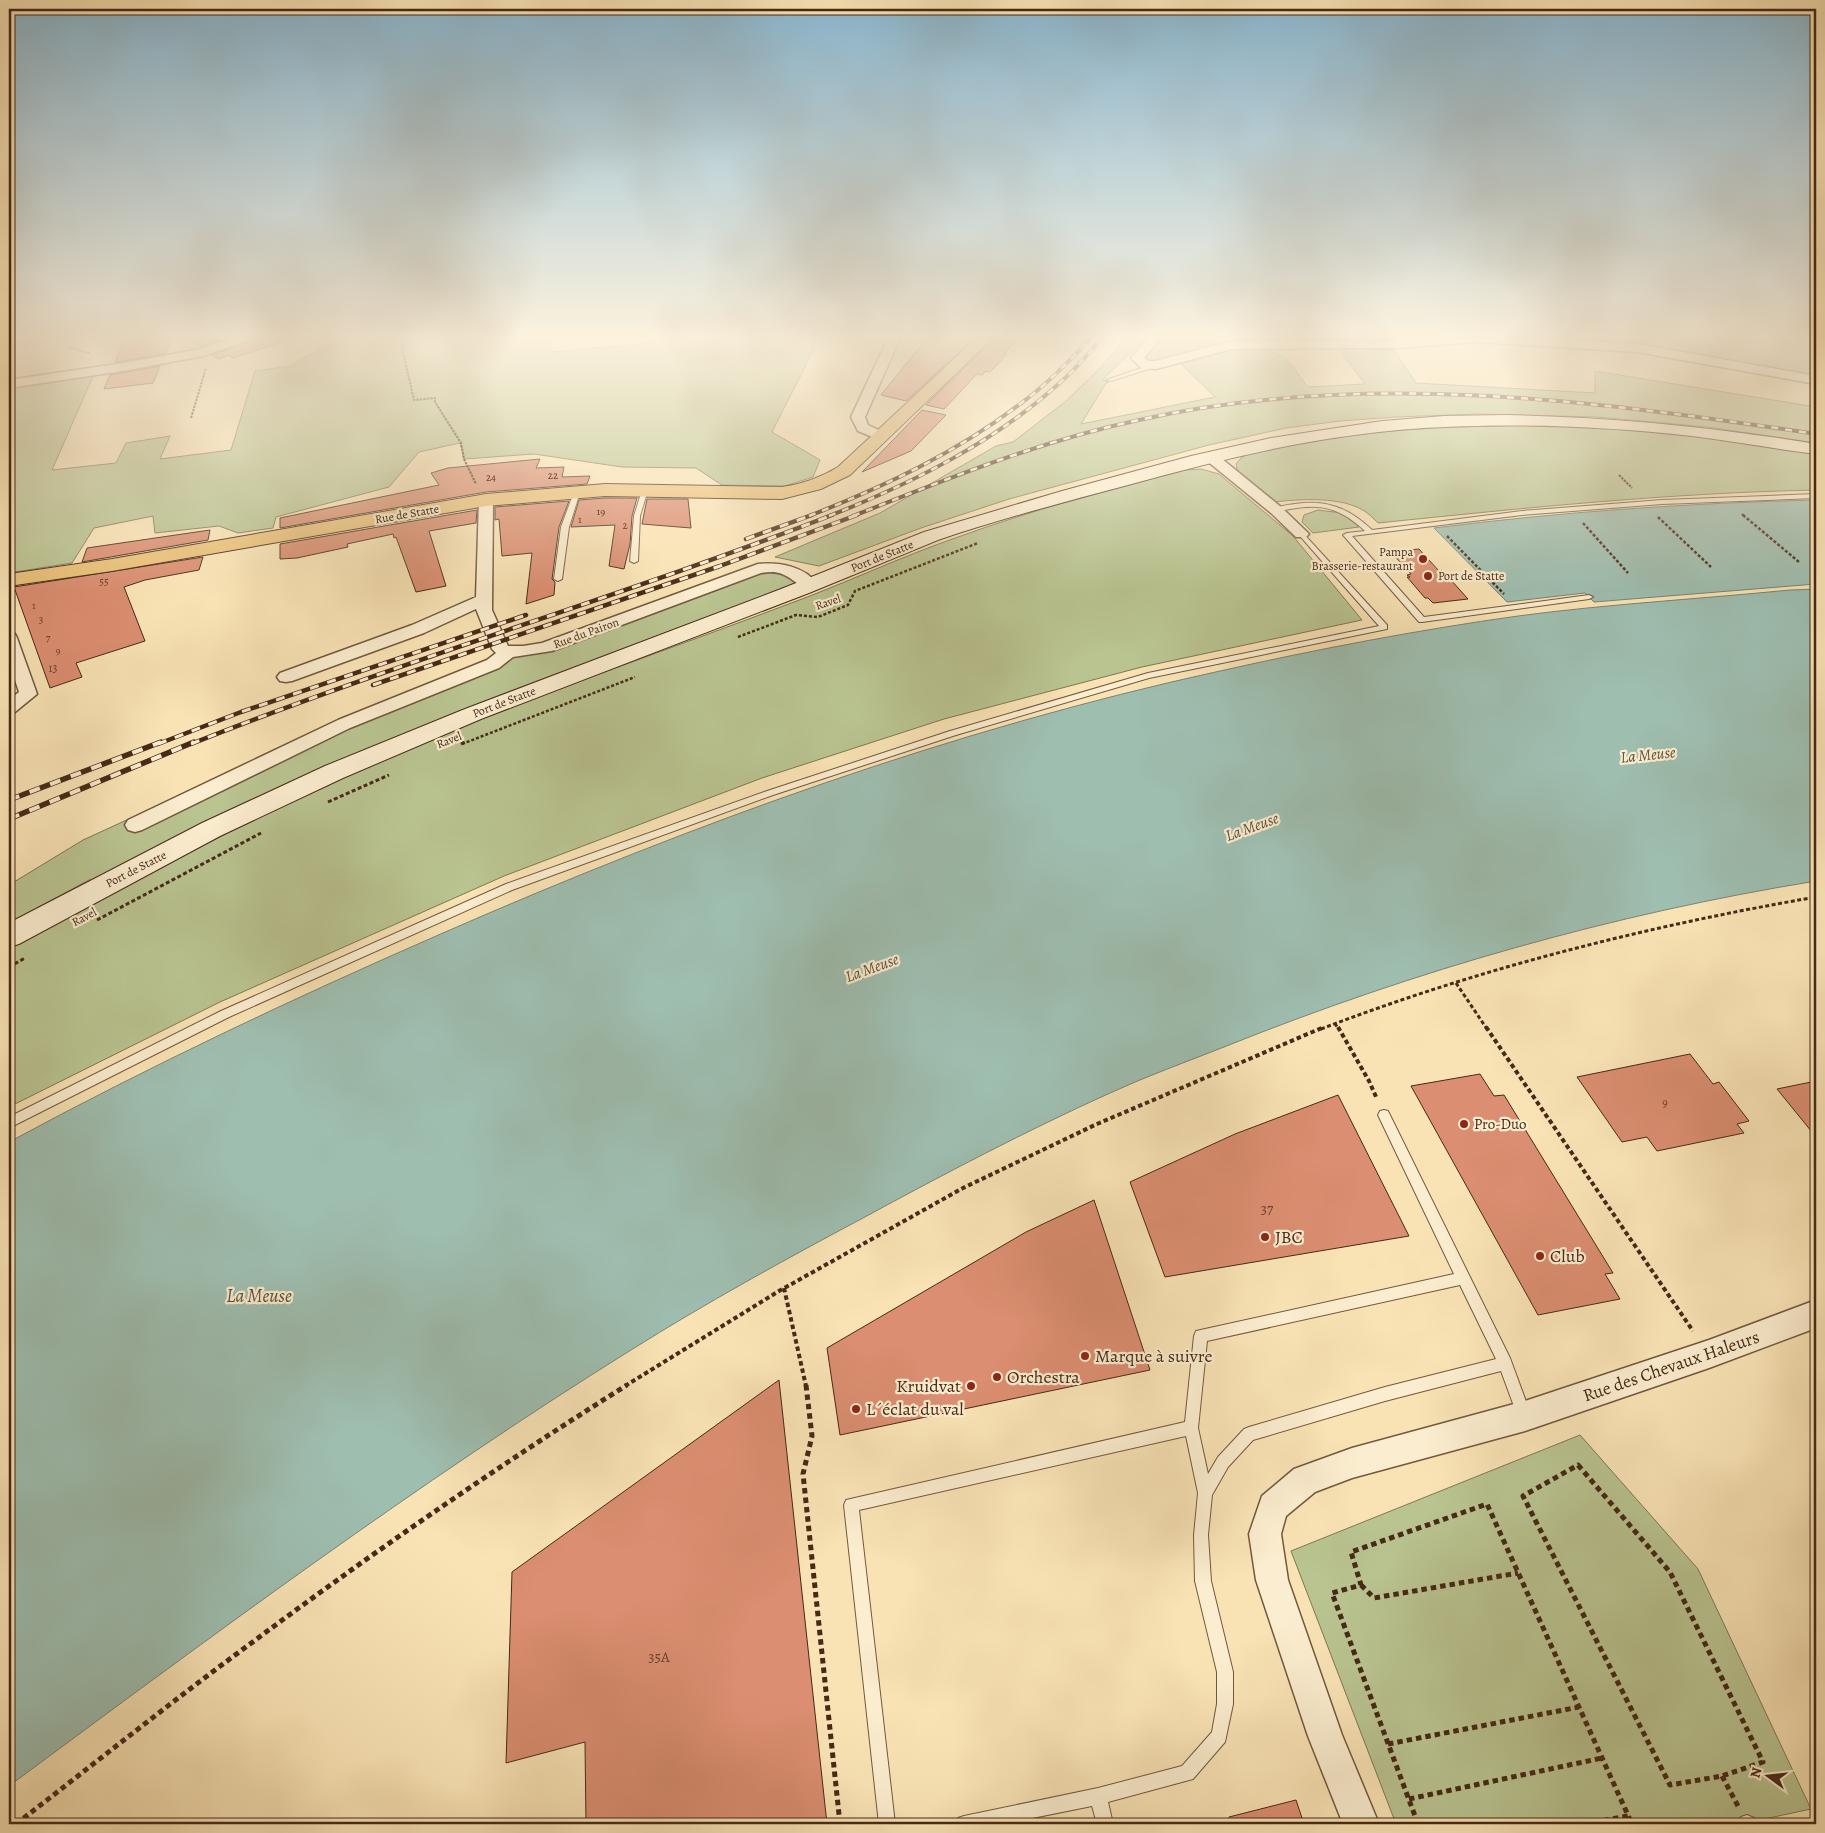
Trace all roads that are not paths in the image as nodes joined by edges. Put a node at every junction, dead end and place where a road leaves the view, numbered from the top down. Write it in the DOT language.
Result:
graph roads {
  1 [pos="858,420"];
  2 [pos="897,420"];
  3 [pos="880,436"];
  4 [pos="1816,449"];
  5 [pos="1211,457"];
  6 [pos="645,490"];
  7 [pos="577,492"];
  8 [pos="1816,496"];
  9 [pos="486,500"];
  10 [pos="1276,510"];
  11 [pos="1370,532"];
  12 [pos="1301,534"];
  13 [pos="634,561"];
  14 [pos="558,579"];
  15 [pos="9,580"];
  16 [pos="810,585"];
  17 [pos="1589,597"];
  18 [pos="484,599"];
  19 [pos="9,638"];
  20 [pos="509,652"];
  21 [pos="286,677"];
  22 [pos="9,708"];
  23 [pos="135,825"];
  24 [pos="9,936"];
  25 [pos="1384,1115"];
  26 [pos="9,1123"];
  27 [pos="1462,1278"];
  28 [pos="1816,1314"];
  29 [pos="1505,1363"];
  30 [pos="1525,1416"];
  31 [pos="1191,1428"];
  32 [pos="1205,1493"];
  33 [pos="1098,1796"];
  34 [pos="888,1824"];
  35 [pos="964,1824"];
  36 [pos="1105,1824"];
  37 [pos="1361,1824"];
  1 -- 3 [label="street"];
  2 -- 3 [label="main road, Rue de Statte"];
  3 -- 6 [label="main road, Rue de Statte"];
  4 -- 5 [label="street, Port de Statte"];
  5 -- 10 [label="street"];
  5 -- 16 [label="street, Port de Statte"];
  6 -- 7 [label="main road, Rue de Statte"];
  6 -- 13 [label="lane"];
  7 -- 9 [label="main road, Rue de Statte"];
  7 -- 14 [label="lane"];
  8 -- 11 [label="lane"];
  9 -- 15 [label="main road, Rue de Statte"];
  9 -- 18 [label="street"];
  10 -- 11 [label="lane"];
  10 -- 12 [label="street"];
  11 -- 17 [label="lane"];
  12 -- 26 [label="lane"];
  16 -- 20 [label="street, Rue du Pairon"];
  16 -- 24 [label="street, Port de Statte"];
  18 -- 20 [label="street"];
  18 -- 21 [label="street"];
  19 -- 22 [label="street"];
  20 -- 23 [label="street"];
  25 -- 27 [label="lane"];
  27 -- 29 [label="lane"];
  27 -- 31 [label="lane"];
  28 -- 30 [label="street, Rue des Chevaux Haleurs"];
  29 -- 30 [label="lane"];
  29 -- 32 [label="lane"];
  30 -- 37 [label="street, Rue des Chevaux Haleurs"];
  31 -- 32 [label="lane"];
  31 -- 34 [label="lane"];
  32 -- 33 [label="lane"];
  33 -- 35 [label="lane"];
  33 -- 36 [label="lane"];
}
